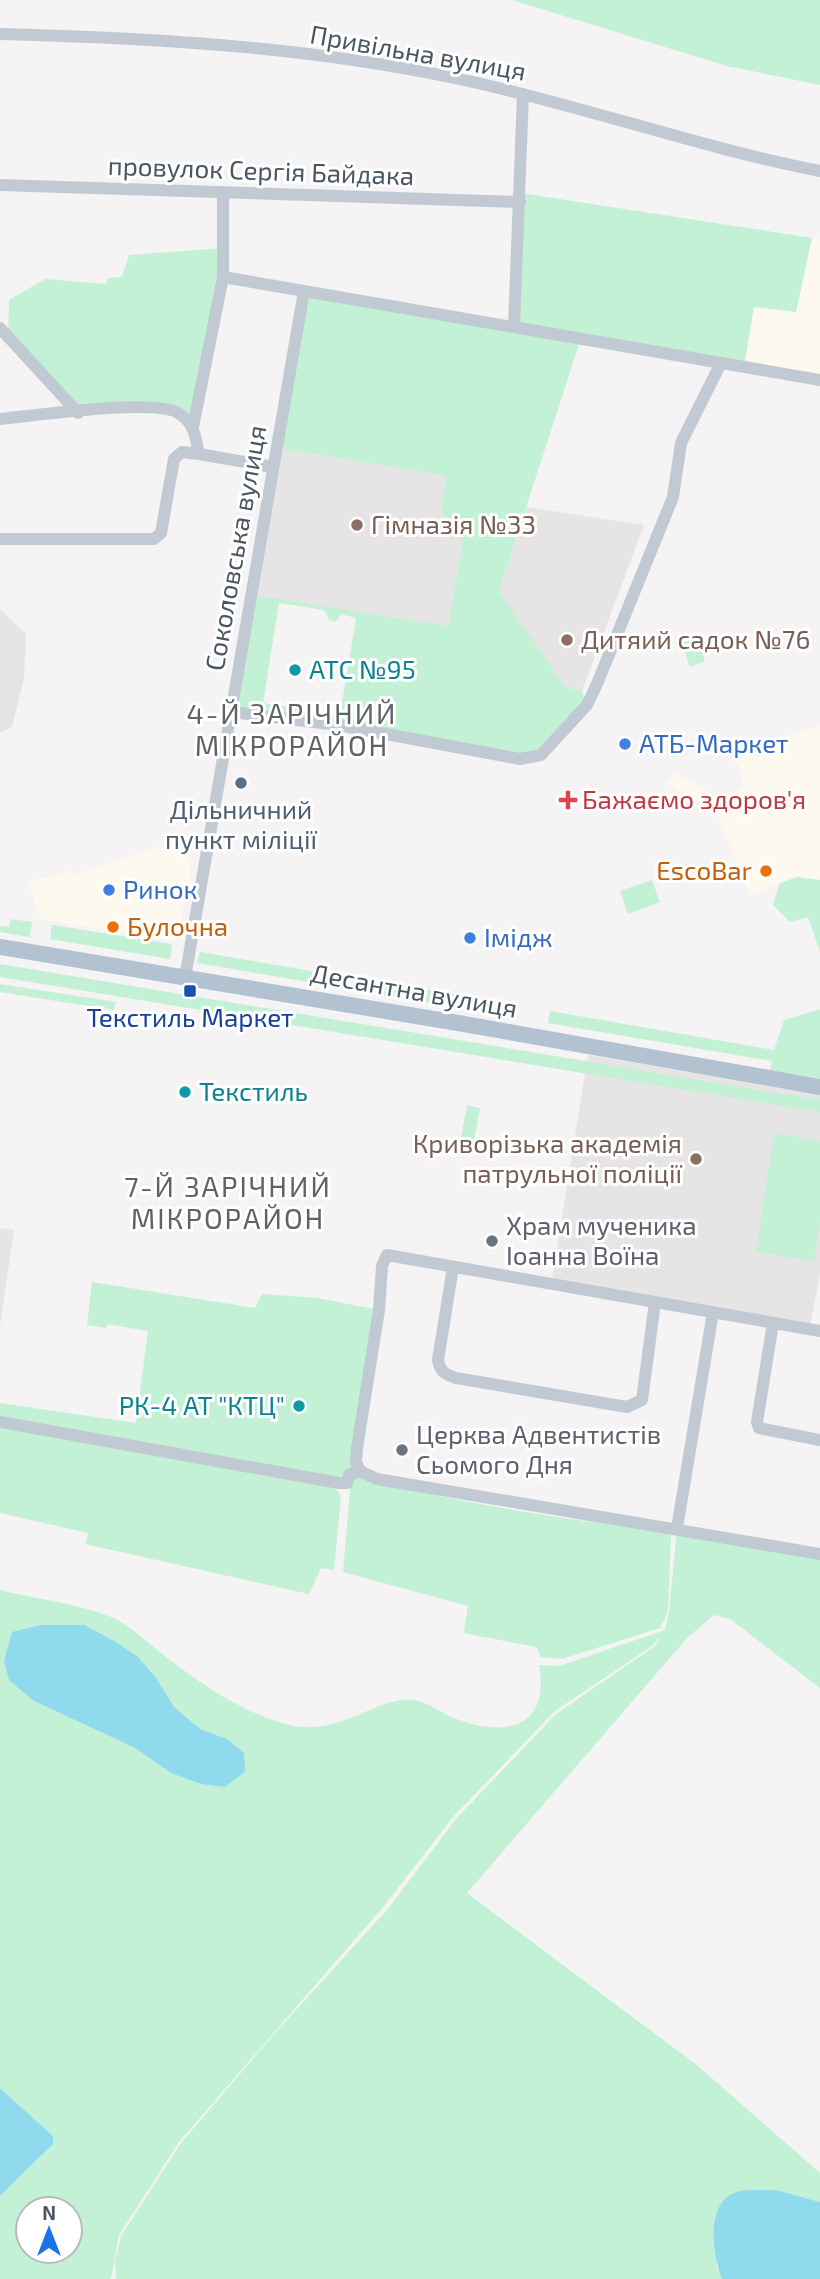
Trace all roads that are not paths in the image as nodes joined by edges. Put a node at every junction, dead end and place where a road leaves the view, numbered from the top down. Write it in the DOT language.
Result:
graph roads {
  1 [pos="0,34"];
  2 [pos="523,94"];
  3 [pos="820,172"];
  4 [pos="0,185"];
  5 [pos="223,192"];
  6 [pos="520,202"];
  7 [pos="223,277"];
  8 [pos="304,291"];
  9 [pos="514,326"];
  10 [pos="0,328"];
  11 [pos="721,363"];
  12 [pos="820,380"];
  13 [pos="78,413"];
  14 [pos="0,419"];
  15 [pos="193,427"];
  16 [pos="199,454"];
  17 [pos="272,467"];
  18 [pos="0,539"];
  19 [pos="231,712"];
  20 [pos="0,947"];
  21 [pos="185,978"];
  22 [pos="820,1087"];
  23 [pos="453,1267"];
  24 [pos="655,1302"];
  25 [pos="713,1312"];
  26 [pos="773,1323"];
  27 [pos="820,1331"];
  28 [pos="0,1422"];
  29 [pos="820,1440"];
  30 [pos="360,1471"];
  31 [pos="677,1528"];
  32 [pos="820,1555"];
  1 -- 2 [label="street, Привільна вулиця"];
  2 -- 3 [label="street, Привільна вулиця"];
  2 -- 6 [label="street"];
  4 -- 5 [label="street, провулок Сергія Байдака"];
  5 -- 6 [label="street, провулок Сергія Байдака"];
  5 -- 7 [label="street"];
  6 -- 9 [label="street"];
  7 -- 8 [label="street"];
  7 -- 15 [label="street"];
  8 -- 9 [label="street"];
  8 -- 17 [label="street, Соколовська вулиця"];
  9 -- 11 [label="street"];
  10 -- 13 [label="street"];
  11 -- 12 [label="street"];
  11 -- 19 [label="street"];
  13 -- 14 [label="street"];
  13 -- 15 [label="street"];
  15 -- 16 [label="street"];
  16 -- 17 [label="street"];
  16 -- 18 [label="street"];
  17 -- 19 [label="street, Соколовська вулиця"];
  19 -- 21 [label="street, Соколовська вулиця"];
  20 -- 21 [label="main road, Десантна вулиця"];
  21 -- 22 [label="main road, Десантна вулиця"];
  23 -- 24 [label="street"];
  23 -- 24 [label="street"];
  23 -- 30 [label="street"];
  24 -- 25 [label="street"];
  25 -- 26 [label="street"];
  25 -- 31 [label="street"];
  26 -- 27 [label="street"];
  26 -- 29 [label="street"];
  28 -- 30 [label="street"];
  30 -- 31 [label="street"];
  31 -- 32 [label="street"];
}
